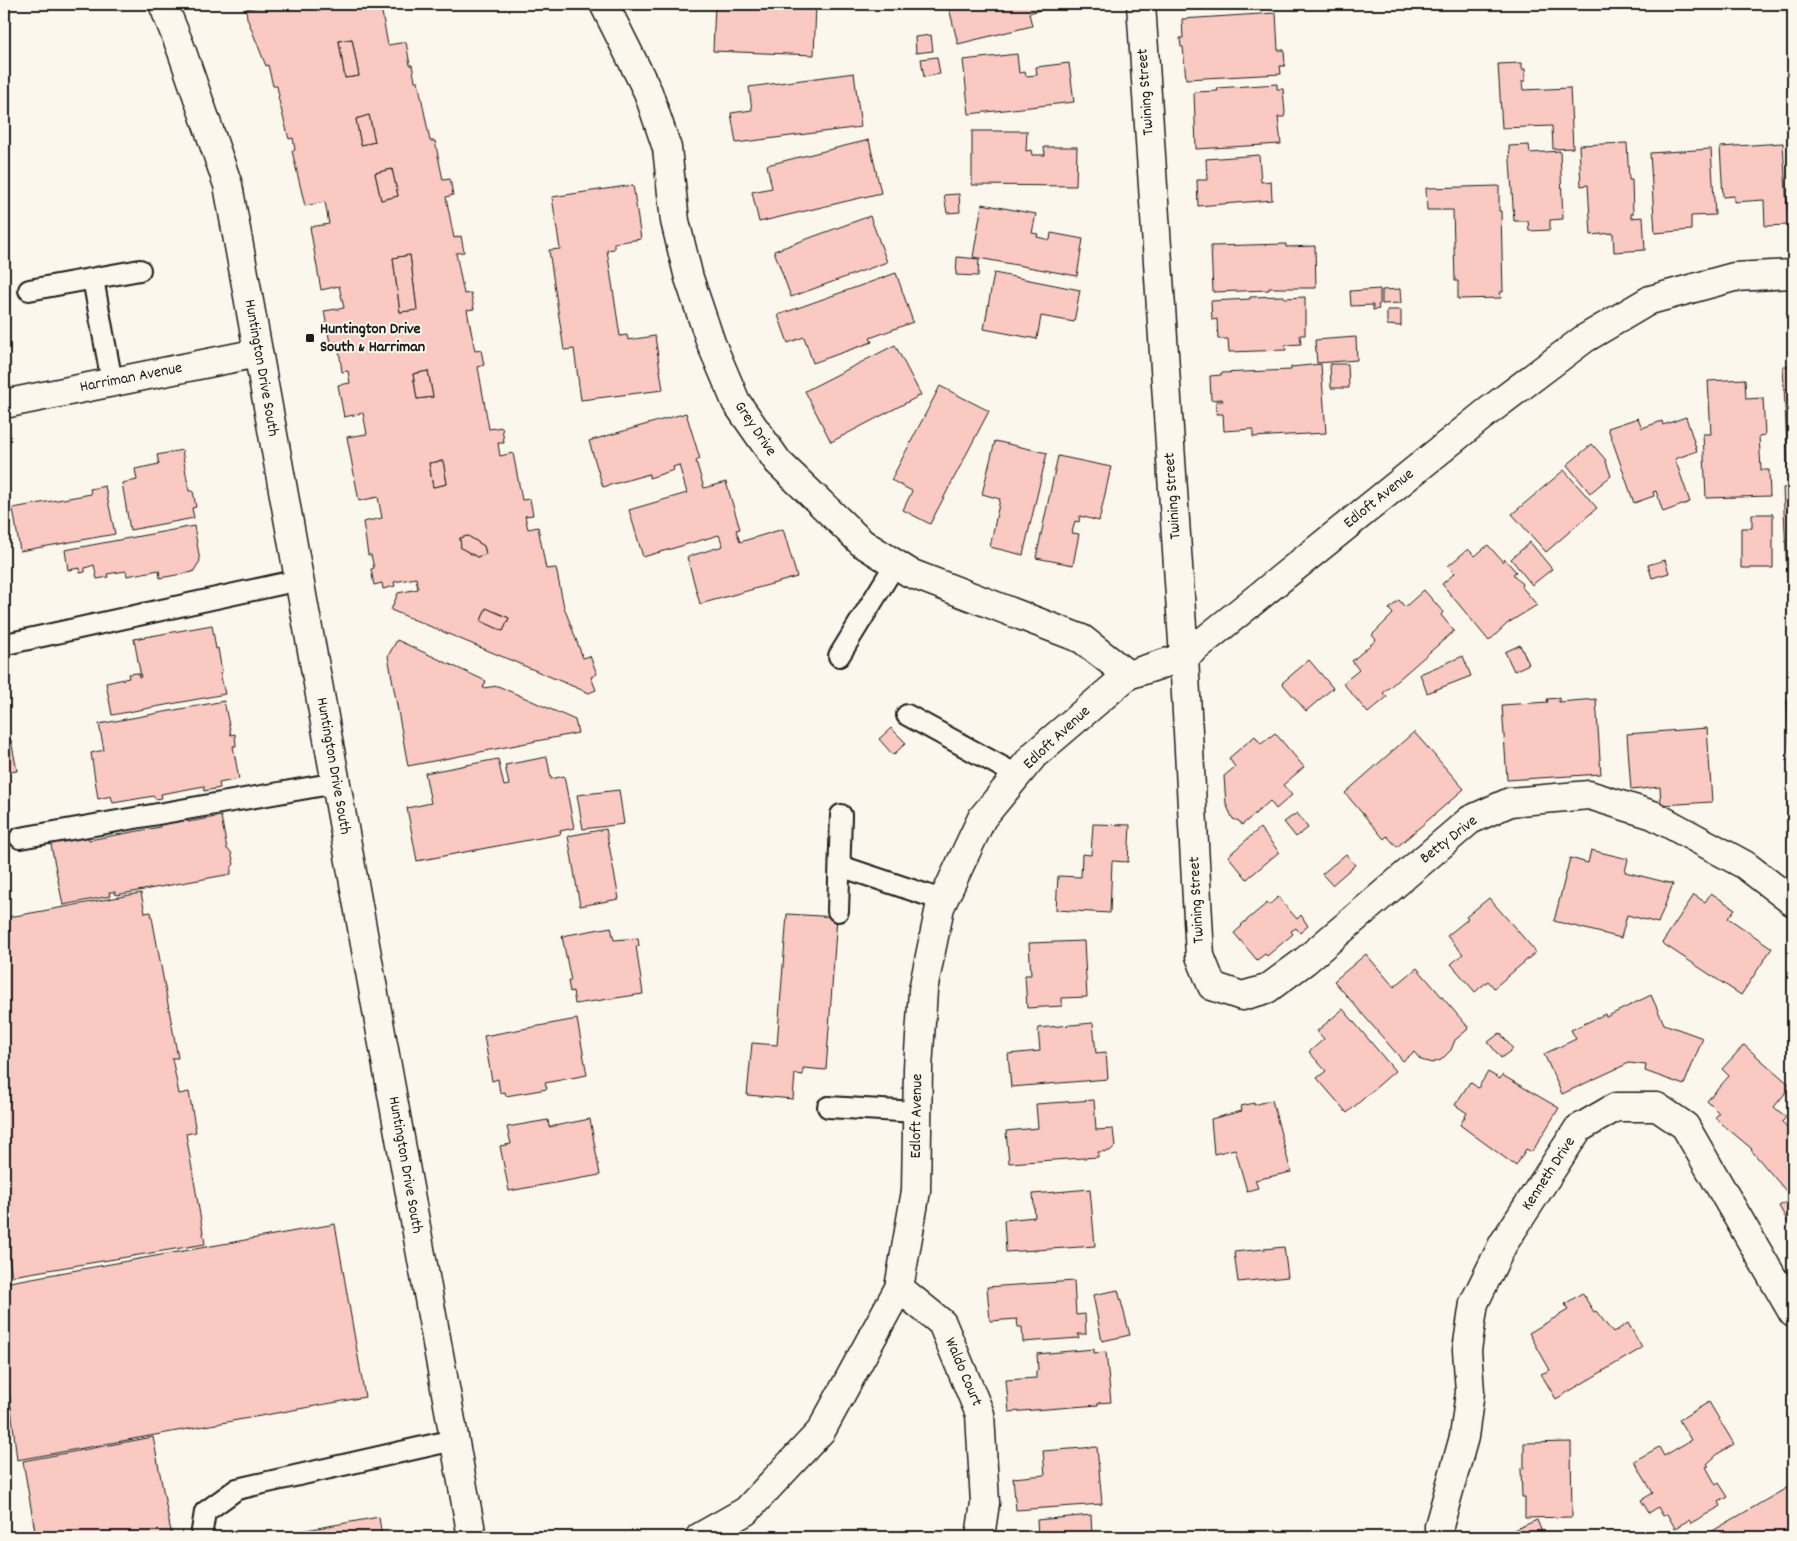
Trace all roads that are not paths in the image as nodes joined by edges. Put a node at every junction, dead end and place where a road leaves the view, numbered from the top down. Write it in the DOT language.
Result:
graph roads {
  1 [pos="163,4"];
  2 [pos="604,4"];
  3 [pos="1140,4"];
  4 [pos="140,270"];
  5 [pos="1793,274"];
  6 [pos="93,279"];
  7 [pos="29,290"];
  8 [pos="258,352"];
  9 [pos="112,382"];
  10 [pos="4,404"];
  11 [pos="896,563"];
  12 [pos="299,580"];
  13 [pos="6,644"];
  14 [pos="839,656"];
  15 [pos="1184,657"];
  16 [pos="1128,675"];
  17 [pos="907,715"];
  18 [pos="1018,775"];
  19 [pos="336,783"];
  20 [pos="841,815"];
  21 [pos="20,838"];
  22 [pos="840,866"];
  23 [pos="942,900"];
  24 [pos="1793,902"];
  25 [pos="838,911"];
  26 [pos="1212,986"];
  27 [pos="828,1107"];
  28 [pos="917,1112"];
  29 [pos="899,1288"];
  30 [pos="1793,1312"];
  31 [pos="454,1440"];
  32 [pos="201,1537"];
  33 [pos="472,1537"];
  34 [pos="700,1537"];
  35 [pos="980,1537"];
  36 [pos="1439,1537"];
  1 -- 8 [label="street, Huntington Drive South"];
  2 -- 11 [label="street, Grey Drive"];
  3 -- 15 [label="street, Twining Street"];
  4 -- 6 [label="lane"];
  5 -- 15 [label="street, Edloft Avenue"];
  6 -- 7 [label="lane"];
  6 -- 9 [label="lane"];
  8 -- 9 [label="street, Harriman Avenue"];
  8 -- 12 [label="street, Huntington Drive South"];
  9 -- 10 [label="street, Harriman Avenue"];
  11 -- 14 [label="lane"];
  11 -- 16 [label="street, Grey Drive"];
  12 -- 13 [label="lane"];
  12 -- 19 [label="street, Huntington Drive South"];
  15 -- 16 [label="street, Edloft Avenue"];
  15 -- 26 [label="street, Twining Street"];
  16 -- 18 [label="street, Edloft Avenue"];
  17 -- 18 [label="lane"];
  18 -- 23 [label="street, Edloft Avenue"];
  19 -- 21 [label="lane"];
  19 -- 31 [label="street, Huntington Drive South"];
  20 -- 22 [label="lane"];
  22 -- 23 [label="lane"];
  22 -- 25 [label="lane"];
  23 -- 28 [label="street, Edloft Avenue"];
  24 -- 26 [label="street, Betty Drive"];
  27 -- 28 [label="lane"];
  28 -- 29 [label="street, Edloft Avenue"];
  29 -- 34 [label="street, Edloft Avenue"];
  29 -- 35 [label="street, Waldo Court"];
  30 -- 36 [label="street, Kenneth Drive"];
  31 -- 32 [label="lane"];
  31 -- 33 [label="street, Huntington Drive South"];
}
